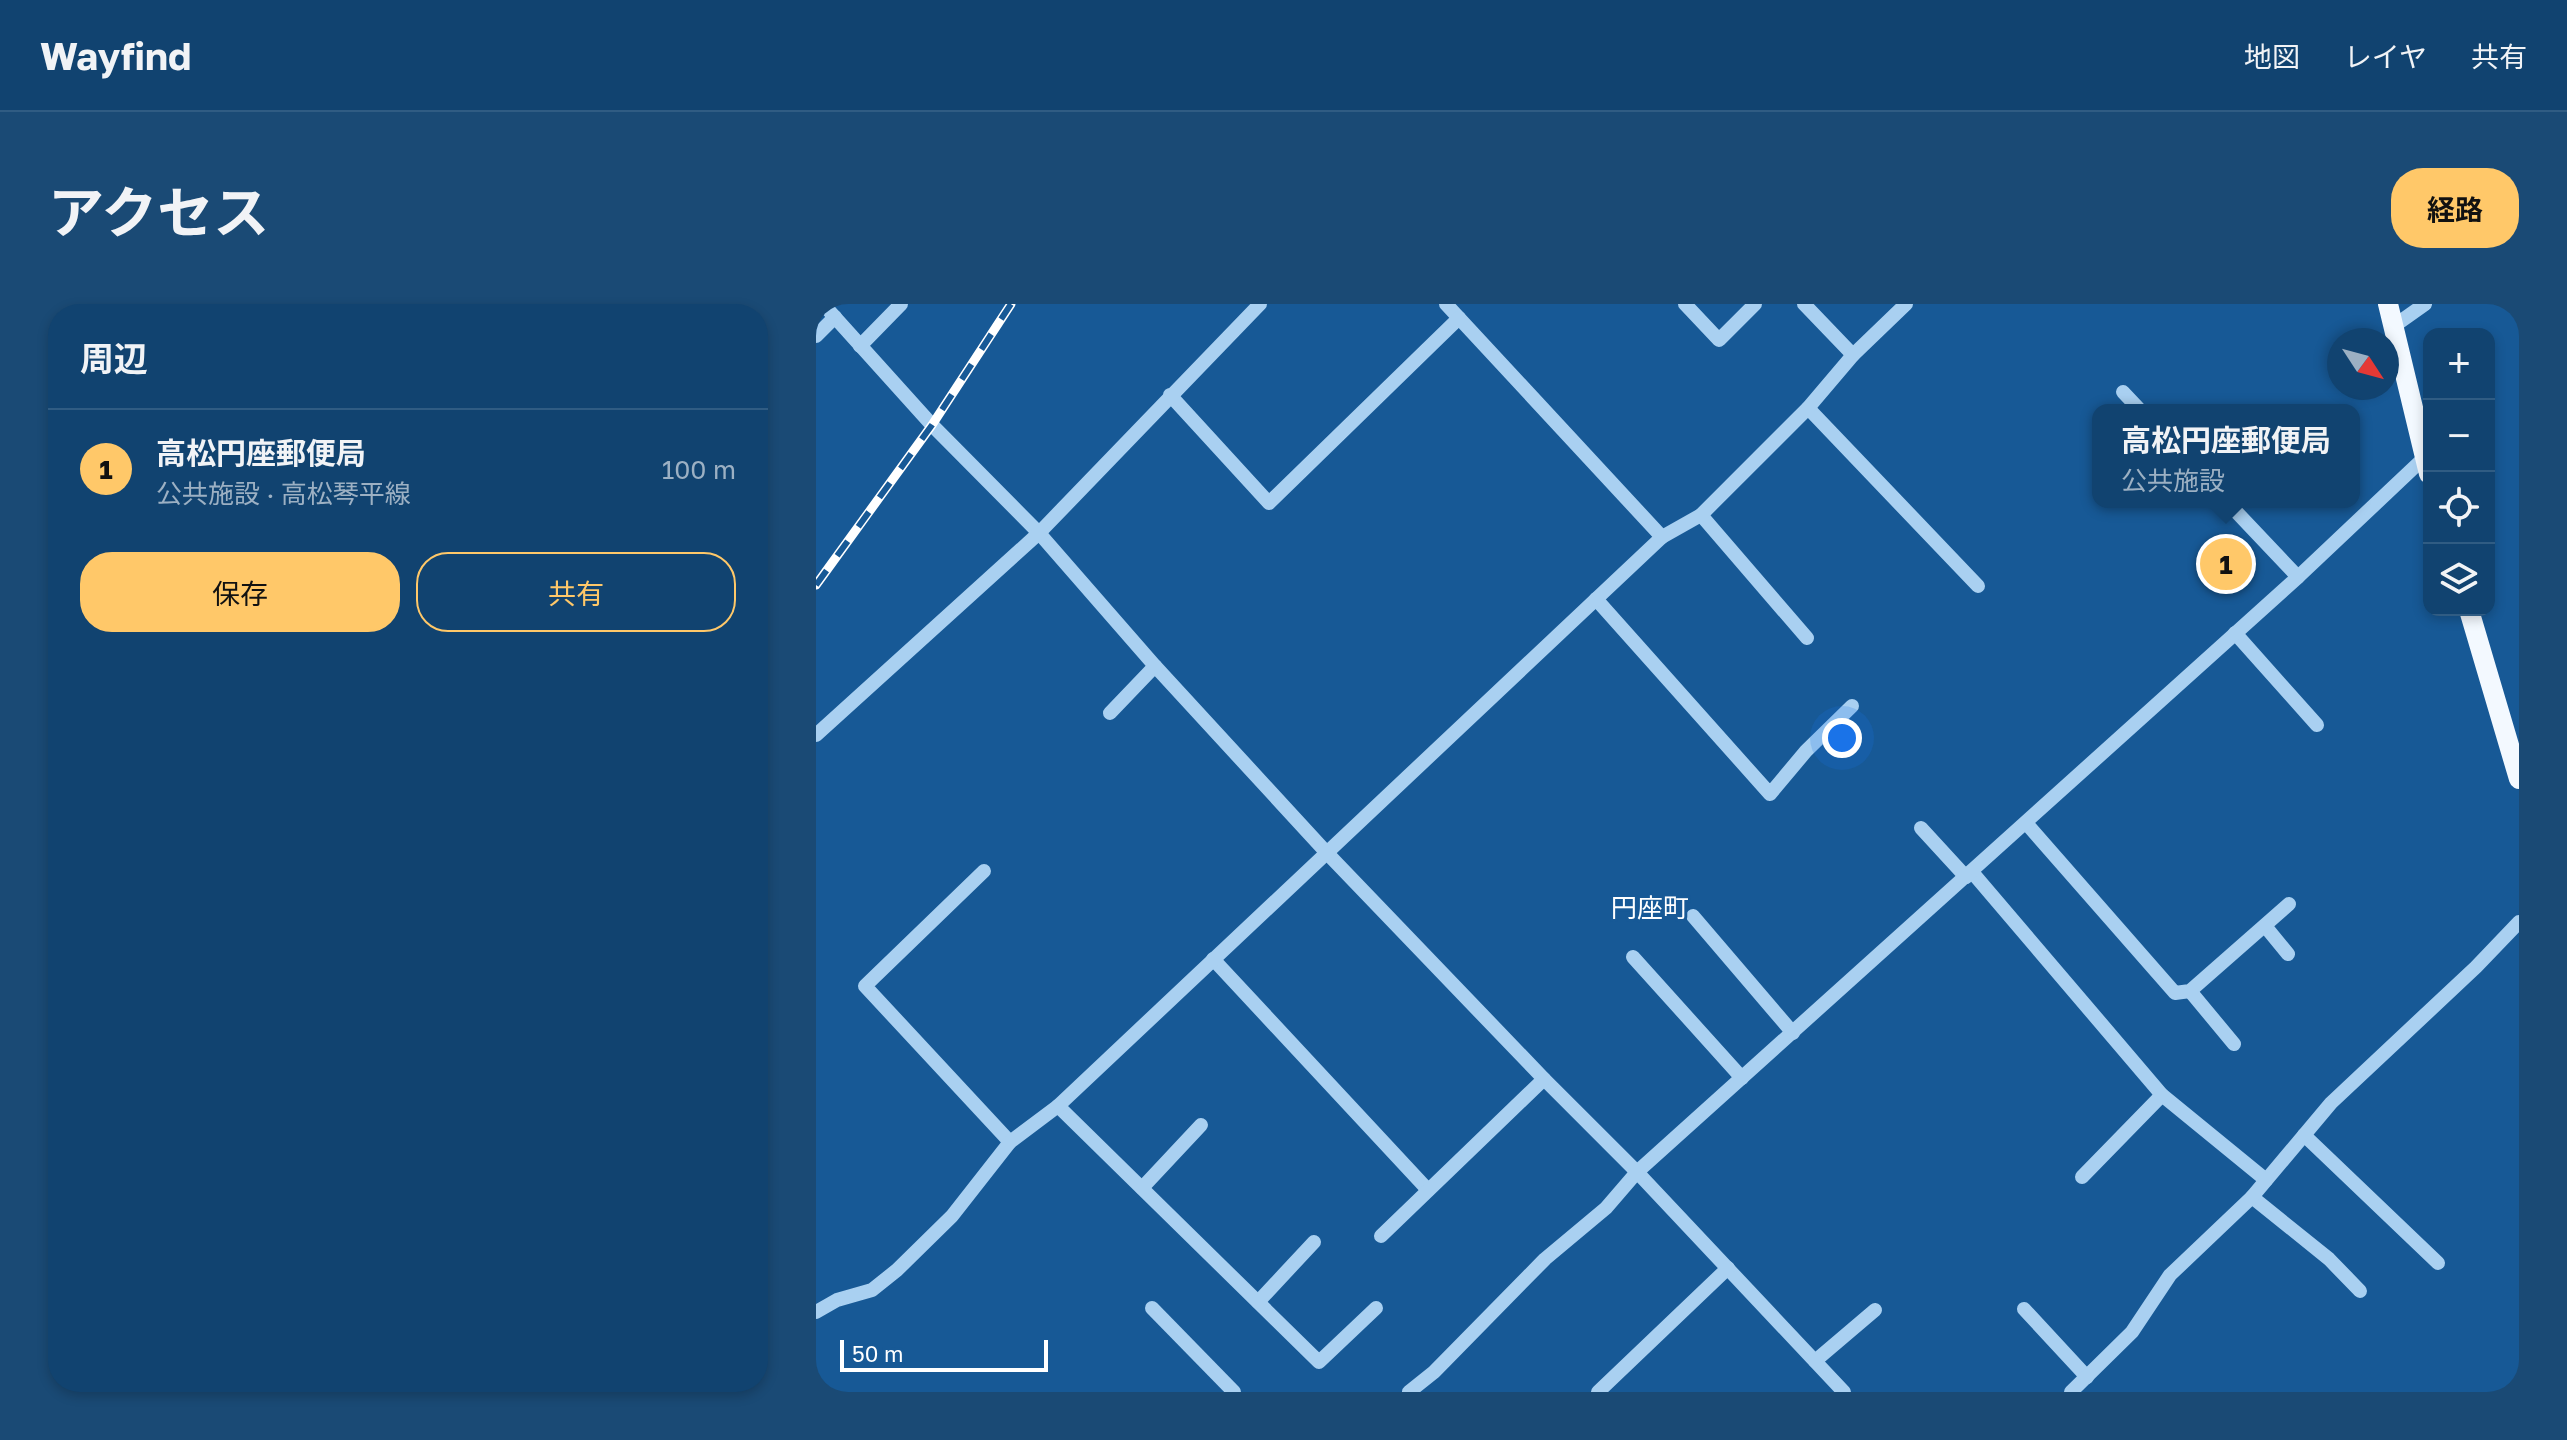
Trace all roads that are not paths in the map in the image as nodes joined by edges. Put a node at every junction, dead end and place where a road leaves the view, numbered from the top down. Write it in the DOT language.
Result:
graph roads {
  1 [pos="823,304"];
  2 [pos="901,304"];
  3 [pos="1260,304"];
  4 [pos="1446,304"];
  5 [pos="1685,304"];
  6 [pos="1755,304"];
  7 [pos="1804,304"];
  8 [pos="1906,304"];
  9 [pos="2388,304"];
  10 [pos="2425,304"];
  11 [pos="835,317"];
  12 [pos="1459,318"];
  13 [pos="2394,326"];
  14 [pos="816,336"];
  15 [pos="860,346"];
  16 [pos="1853,355"];
  17 [pos="2123,392"];
  18 [pos="1170,395"];
  19 [pos="2134,404"];
  20 [pos="1808,408"];
  21 [pos="2423,449"];
  22 [pos="2423,469"];
  23 [pos="2233,508"];
  24 [pos="1701,515"];
  25 [pos="1039,533"];
  26 [pos="1662,537"];
  27 [pos="2298,577"];
  28 [pos="1978,586"];
  29 [pos="1596,599"];
  30 [pos="2471,616"];
  31 [pos="2235,633"];
  32 [pos="1807,638"];
  33 [pos="1155,666"];
  34 [pos="1852,706"];
  35 [pos="1110,713"];
  36 [pos="2317,725"];
  37 [pos="816,735"];
  38 [pos="2519,779"];
  39 [pos="2026,823"];
  40 [pos="1921,828"];
  41 [pos="1326,852"];
  42 [pos="984,871"];
  43 [pos="1969,874"];
  44 [pos="2289,904"];
  45 [pos="1693,916"];
  46 [pos="2519,922"];
  47 [pos="2265,926"];
  48 [pos="2288,954"];
  49 [pos="1633,957"];
  50 [pos="1213,959"];
  51 [pos="2190,991"];
  52 [pos="1793,1033"];
  53 [pos="2234,1044"];
  54 [pos="1742,1078"];
  55 [pos="1544,1079"];
  56 [pos="2162,1095"];
  57 [pos="1058,1106"];
  58 [pos="1201,1125"];
  59 [pos="2304,1135"];
  60 [pos="1010,1142"];
  61 [pos="1637,1172"];
  62 [pos="2082,1177"];
  63 [pos="2266,1180"];
  64 [pos="1142,1188"];
  65 [pos="1428,1190"];
  66 [pos="2252,1197"];
  67 [pos="1381,1236"];
  68 [pos="1314,1242"];
  69 [pos="2438,1263"];
  70 [pos="1728,1268"];
  71 [pos="2360,1291"];
  72 [pos="1258,1302"];
  73 [pos="1152,1308"];
  74 [pos="1376,1308"];
  75 [pos="2024,1309"];
  76 [pos="1875,1310"];
  77 [pos="816,1312"];
  78 [pos="1815,1361"];
  79 [pos="2087,1377"];
  80 [pos="1234,1392"];
  81 [pos="1409,1392"];
  82 [pos="1598,1392"];
  83 [pos="1844,1392"];
  84 [pos="2071,1392"];
  1 -- 11 [label="street"];
  2 -- 15 [label="street"];
  3 -- 18 [label="street"];
  4 -- 12 [label="street"];
  5 -- 6 [label="street"];
  7 -- 16 [label="street"];
  8 -- 16 [label="street"];
  9 -- 13 [label="main road"];
  10 -- 13 [label="street"];
  11 -- 14 [label="street"];
  11 -- 15 [label="street"];
  12 -- 18 [label="street"];
  12 -- 26 [label="street"];
  13 -- 21 [label="main road"];
  15 -- 25 [label="street"];
  16 -- 20 [label="street"];
  17 -- 19 [label="street"];
  18 -- 25 [label="street"];
  20 -- 24 [label="street"];
  20 -- 28 [label="street"];
  22 -- 27 [label="street"];
  23 -- 27 [label="street"];
  24 -- 26 [label="street"];
  24 -- 32 [label="street"];
  25 -- 33 [label="street"];
  25 -- 37 [label="street"];
  26 -- 29 [label="street"];
  27 -- 31 [label="street"];
  29 -- 34 [label="street"];
  29 -- 41 [label="street"];
  30 -- 38 [label="main road"];
  31 -- 36 [label="street"];
  31 -- 39 [label="street"];
  33 -- 35 [label="street"];
  33 -- 41 [label="street"];
  39 -- 43 [label="street"];
  39 -- 51 [label="street"];
  40 -- 43 [label="street"];
  41 -- 50 [label="street"];
  41 -- 55 [label="street"];
  42 -- 60 [label="street"];
  43 -- 52 [label="street"];
  43 -- 56 [label="street"];
  44 -- 47 [label="street"];
  45 -- 52 [label="street"];
  46 -- 59 [label="street"];
  47 -- 48 [label="street"];
  47 -- 51 [label="street"];
  49 -- 54 [label="street"];
  50 -- 57 [label="street"];
  50 -- 65 [label="street"];
  51 -- 53 [label="street"];
  52 -- 54 [label="street"];
  54 -- 61 [label="street"];
  55 -- 61 [label="street"];
  55 -- 65 [label="street"];
  56 -- 62 [label="street"];
  56 -- 63 [label="street"];
  57 -- 60 [label="street"];
  57 -- 64 [label="street"];
  58 -- 64 [label="street"];
  59 -- 63 [label="street"];
  59 -- 69 [label="street"];
  60 -- 77 [label="street"];
  61 -- 70 [label="street"];
  61 -- 81 [label="street"];
  63 -- 66 [label="street"];
  64 -- 72 [label="street"];
  65 -- 67 [label="street"];
  66 -- 71 [label="street"];
  66 -- 79 [label="street"];
  68 -- 72 [label="street"];
  70 -- 78 [label="street"];
  70 -- 82 [label="street"];
  72 -- 74 [label="street"];
  73 -- 80 [label="street"];
  75 -- 79 [label="street"];
  76 -- 78 [label="street"];
  78 -- 83 [label="street"];
  79 -- 84 [label="street"];
}
